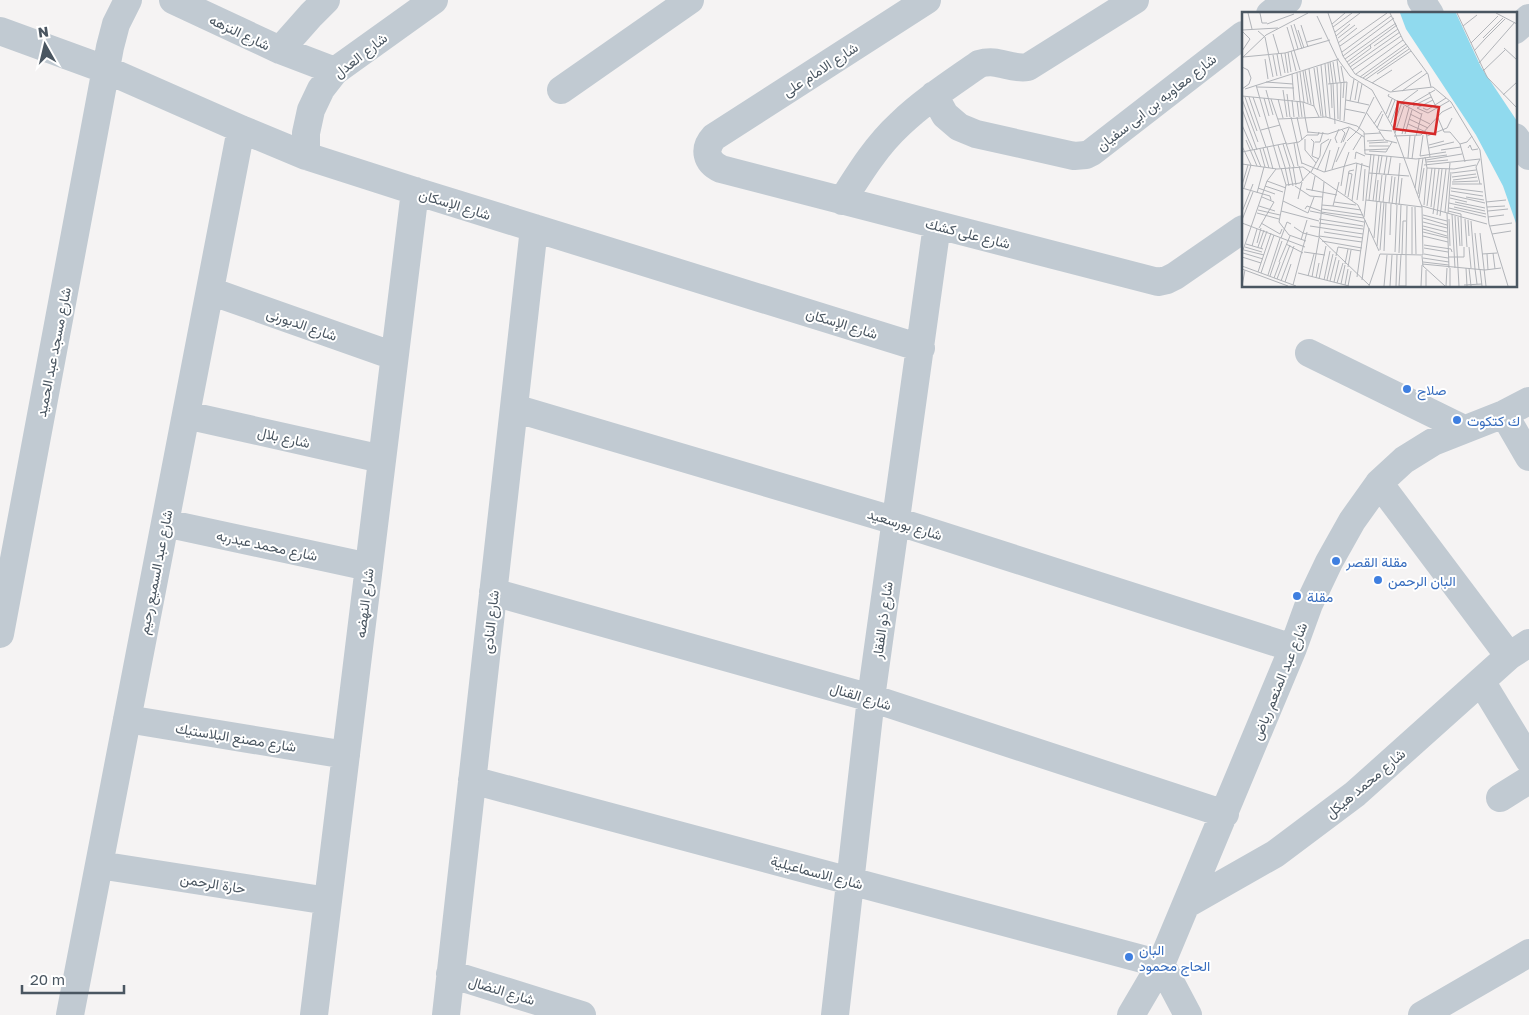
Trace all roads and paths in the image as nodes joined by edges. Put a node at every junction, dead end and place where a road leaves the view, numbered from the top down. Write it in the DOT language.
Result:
graph roads {
  1 [pos="128,0"];
  2 [pos="173,0"];
  3 [pos="326,0"];
  4 [pos="434,0"];
  5 [pos="690,0"];
  6 [pos="927,0"];
  7 [pos="1288,0"];
  8 [pos="1421,0"];
  9 [pos="1133,1"];
  10 [pos="1273,12"];
  11 [pos="1429,12"];
  12 [pos="1529,18"];
  13 [pos="1516,29"];
  14 [pos="0,31"];
  15 [pos="1242,36"];
  16 [pos="280,50"];
  17 [pos="107,70"];
  18 [pos="336,71"];
  19 [pos="561,90"];
  20 [pos="934,95"];
  21 [pos="241,129"];
  22 [pos="714,137"];
  23 [pos="1516,138"];
  24 [pos="306,156"];
  25 [pos="1529,156"];
  26 [pos="414,191"];
  27 [pos="842,201"];
  28 [pos="937,225"];
  29 [pos="534,228"];
  30 [pos="1242,230"];
  31 [pos="210,292"];
  32 [pos="921,348"];
  33 [pos="1309,353"];
  34 [pos="394,356"];
  35 [pos="1529,400"];
  36 [pos="514,408"];
  37 [pos="1504,414"];
  38 [pos="186,415"];
  39 [pos="1464,430"];
  40 [pos="1529,457"];
  41 [pos="382,459"];
  42 [pos="1379,482"];
  43 [pos="896,521"];
  44 [pos="165,523"];
  45 [pos="369,567"];
  46 [pos="493,592"];
  47 [pos="0,634"];
  48 [pos="1294,648"];
  49 [pos="1519,650"];
  50 [pos="1481,681"];
  51 [pos="871,698"];
  52 [pos="127,719"];
  53 [pos="346,755"];
  54 [pos="1529,760"];
  55 [pos="472,780"];
  56 [pos="1529,780"];
  57 [pos="1500,798"];
  58 [pos="1225,814"];
  59 [pos="99,865"];
  60 [pos="849,880"];
  61 [pos="328,901"];
  62 [pos="1187,904"];
  63 [pos="1529,953"];
  64 [pos="1161,964"];
  65 [pos="450,974"];
  66 [pos="78,1014"];
  67 [pos="314,1015"];
  68 [pos="446,1015"];
  69 [pos="582,1015"];
  70 [pos="834,1015"];
  71 [pos="1131,1015"];
  72 [pos="1188,1015"];
  73 [pos="1422,1015"];
  1 -- 17 [label="street, شارع مسجد عبد الحميد"];
  2 -- 16 [label="street, شارع النزهه"];
  3 -- 16 [label="street, شارع النزهه"];
  4 -- 18 [label="street, شارع العدل"];
  5 -- 19 [label="street"];
  6 -- 22 [label="street, شارع الامام على"];
  7 -- 10 [label="street"];
  8 -- 11 [label="street"];
  9 -- 20 [label="street"];
  12 -- 13 [label="street"];
  14 -- 17 [label="street, شارع الإسكان"];
  15 -- 20 [label="street, شارع معاويه بن ابى سفيان"];
  16 -- 18 [label="street, شارع النزهه"];
  17 -- 21 [label="street, شارع الإسكان"];
  17 -- 47 [label="street, شارع مسجد عبد الحميد"];
  18 -- 24 [label="street, شارع العدل"];
  20 -- 27 [label="street"];
  21 -- 24 [label="street, شارع الإسكان"];
  21 -- 31 [label="street, شارع عبد السميع رحيم"];
  22 -- 27 [label="street, شارع على كشك"];
  23 -- 25 [label="street"];
  24 -- 26 [label="street, شارع الإسكان"];
  26 -- 29 [label="street, شارع الإسكان"];
  26 -- 34 [label="street, شارع النهضه"];
  27 -- 28 [label="street, شارع على كشك"];
  28 -- 30 [label="street, شارع على كشك"];
  28 -- 32 [label="street, شارع ذو الفقار"];
  29 -- 32 [label="street, شارع الإسكان"];
  29 -- 36 [label="street, شارع النادى"];
  31 -- 34 [label="street, شارع الدبورنى"];
  31 -- 38 [label="street, شارع عبد السميع رحيم"];
  32 -- 43 [label="street, شارع ذو الفقار"];
  33 -- 39 [label="street"];
  34 -- 41 [label="street, شارع النهضه"];
  35 -- 37 [label="street, شارع عبد المنعم رياض"];
  36 -- 43 [label="street, شارع بورسعيد"];
  36 -- 46 [label="street, شارع النادى"];
  37 -- 39 [label="street, شارع عبد المنعم رياض"];
  37 -- 40 [label="street"];
  38 -- 41 [label="street, شارع بلال"];
  38 -- 44 [label="street, شارع عبد السميع رحيم"];
  39 -- 42 [label="street, شارع عبد المنعم رياض"];
  41 -- 45 [label="street, شارع النهضه"];
  42 -- 48 [label="street, شارع عبد المنعم رياض"];
  42 -- 49 [label="street"];
  43 -- 48 [label="street, شارع بورسعيد"];
  43 -- 51 [label="street, شارع ذو الفقار"];
  44 -- 45 [label="street, شارع محمد عبدربه"];
  44 -- 52 [label="street, شارع عبد السميع رحيم"];
  45 -- 53 [label="street, شارع النهضه"];
  46 -- 51 [label="street, شارع القنال"];
  46 -- 55 [label="street, شارع النادى"];
  48 -- 58 [label="street, شارع عبد المنعم رياض"];
  49 -- 50 [label="street, شارع محمد هيكل"];
  50 -- 54 [label="street"];
  50 -- 62 [label="street, شارع محمد هيكل"];
  51 -- 58 [label="street, شارع القنال"];
  51 -- 60 [label="street, شارع ذو الفقار"];
  52 -- 53 [label="street, شارع مصنع البلاستيك"];
  52 -- 59 [label="street, شارع عبد السميع رحيم"];
  53 -- 61 [label="street, شارع النهضه"];
  55 -- 60 [label="street, شارع الاسماعيلية"];
  55 -- 65 [label="street, شارع النادى"];
  56 -- 57 [label="street"];
  58 -- 62 [label="street, شارع عبد المنعم رياض"];
  59 -- 61 [label="street, حارة الرحمن"];
  59 -- 66 [label="street, شارع عبد السميع رحيم"];
  60 -- 64 [label="street, شارع الاسماعيلية"];
  60 -- 70 [label="street, شارع ذو الفقار"];
  61 -- 67 [label="street, شارع النهضه"];
  62 -- 64 [label="street, شارع عبد المنعم رياض"];
  63 -- 73 [label="street"];
  64 -- 71 [label="street, شارع عبد المنعم رياض"];
  64 -- 72 [label="street"];
  65 -- 68 [label="street, شارع النادى"];
  65 -- 69 [label="street, شارع النضال"];
}
